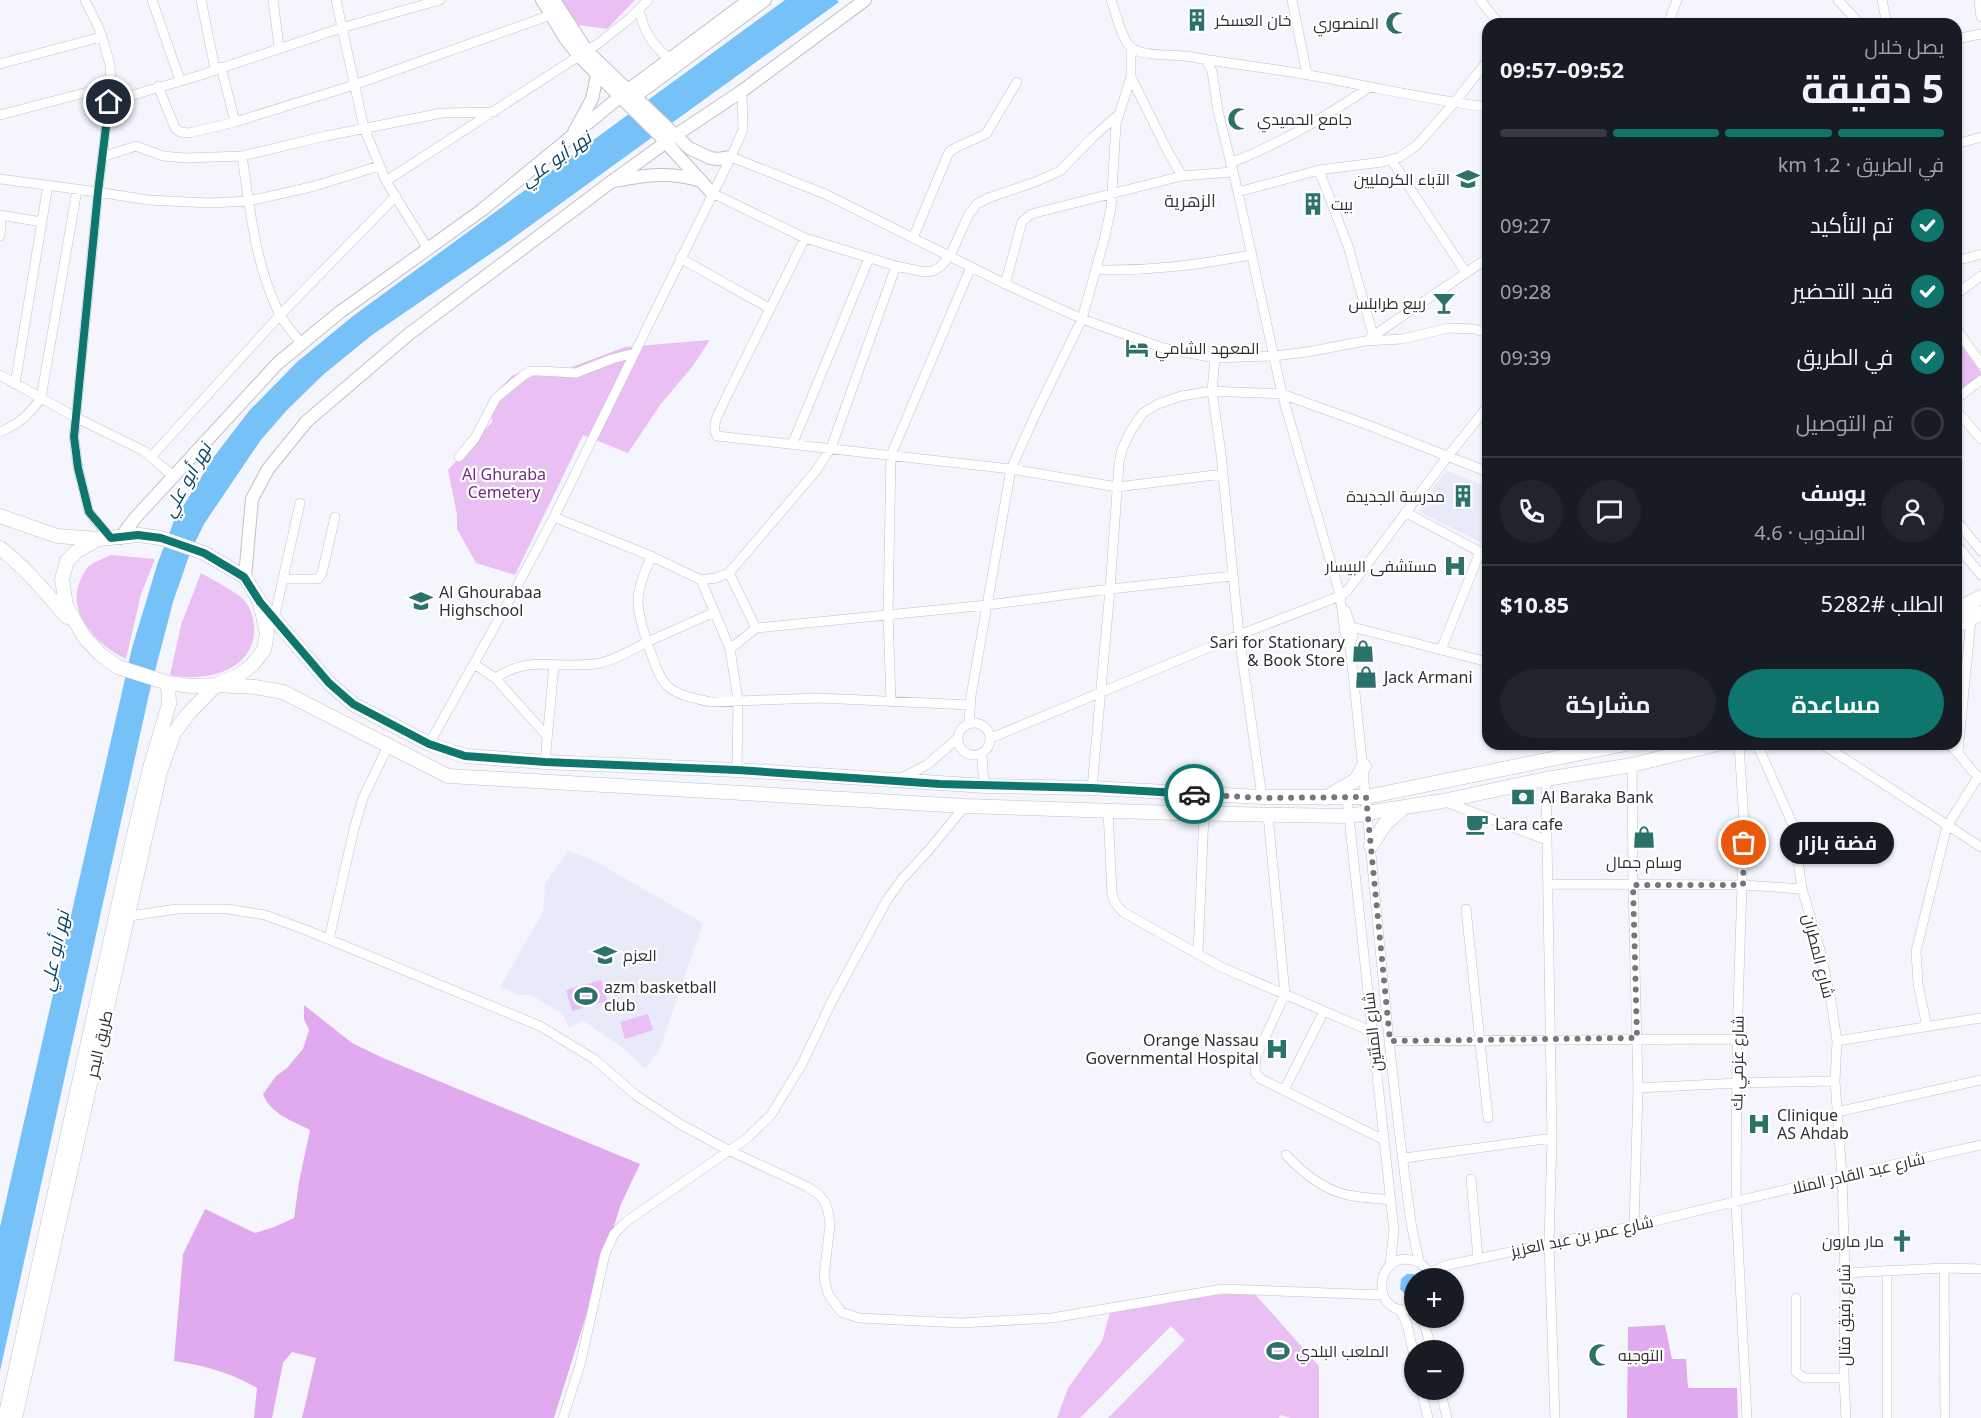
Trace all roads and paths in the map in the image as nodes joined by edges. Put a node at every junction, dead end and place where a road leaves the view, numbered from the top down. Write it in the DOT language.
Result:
graph roads {
  1 [pos="85,0"];
  2 [pos="152,0"];
  3 [pos="201,0"];
  4 [pos="273,0"];
  5 [pos="336,0"];
  6 [pos="440,0"];
  7 [pos="542,0"];
  8 [pos="554,0"];
  9 [pos="648,0"];
  10 [pos="749,0"];
  11 [pos="765,0"];
  12 [pos="865,0"];
  13 [pos="1111,0"];
  14 [pos="1292,0"];
  15 [pos="1480,0"];
  16 [pos="1677,0"];
  17 [pos="1838,0"];
  18 [pos="1882,0"];
  19 [pos="1979,0"];
  20 [pos="639,9"];
  21 [pos="551,15"];
  22 [pos="1981,17"];
  23 [pos="1494,18"];
  24 [pos="1670,18"];
  25 [pos="1854,18"];
  26 [pos="1886,18"];
  27 [pos="341,28"];
  28 [pos="1981,34"];
  29 [pos="101,37"];
  30 [pos="1962,38"];
  31 [pos="279,47"];
  32 [pos="1131,47"];
  33 [pos="583,53"];
  34 [pos="669,58"];
  35 [pos="1206,61"];
  36 [pos="0,64"];
  37 [pos="218,68"];
  38 [pos="1482,68"];
  39 [pos="597,75"];
  40 [pos="1307,75"];
  41 [pos="1131,77"];
  42 [pos="180,80"];
  43 [pos="1017,82"];
  44 [pos="354,85"];
  45 [pos="111,86"];
  46 [pos="158,86"];
  47 [pos="1370,87"];
  48 [pos="742,91"];
  49 [pos="630,100"];
  50 [pos="109,102"];
  51 [pos="1454,103"];
  52 [pos="1482,106"];
  53 [pos="494,112"];
  54 [pos="0,115"];
  55 [pos="1118,115"];
  56 [pos="235,122"];
  57 [pos="364,128"];
  58 [pos="667,135"];
  59 [pos="1981,137"];
  60 [pos="570,140"];
  61 [pos="1962,142"];
  62 [pos="242,156"];
  63 [pos="731,156"];
  64 [pos="102,157"];
  65 [pos="1392,161"];
  66 [pos="379,166"];
  67 [pos="1231,168"];
  68 [pos="1319,170"];
  69 [pos="1182,176"];
  70 [pos="0,179"];
  71 [pos="386,181"];
  72 [pos="702,181"];
  73 [pos="611,182"];
  74 [pos="48,185"];
  75 [pos="77,190"];
  76 [pos="98,192"];
  77 [pos="1238,192"];
  78 [pos="712,193"];
  79 [pos="1111,194"];
  80 [pos="396,196"];
  81 [pos="249,201"];
  82 [pos="1,215"];
  83 [pos="42,222"];
  84 [pos="0,236"];
  85 [pos="805,238"];
  86 [pos="913,238"];
  87 [pos="428,249"];
  88 [pos="1981,254"];
  89 [pos="1251,255"];
  90 [pos="950,256"];
  91 [pos="680,258"];
  92 [pos="868,258"];
  93 [pos="1962,259"];
  94 [pos="1482,262"];
  95 [pos="896,267"];
  96 [pos="971,267"];
  97 [pos="1096,270"];
  98 [pos="1466,273"];
  99 [pos="1981,276"];
  100 [pos="1005,284"];
  101 [pos="1962,290"];
  102 [pos="769,308"];
  103 [pos="280,315"];
  104 [pos="1082,319"];
  105 [pos="1482,331"];
  106 [pos="1962,337"];
  107 [pos="1369,338"];
  108 [pos="301,343"];
  109 [pos="634,353"];
  110 [pos="1274,356"];
  111 [pos="1215,358"];
  112 [pos="1981,364"];
  113 [pos="0,375"];
  114 [pos="1981,380"];
  115 [pos="15,384"];
  116 [pos="1212,391"];
  117 [pos="1282,394"];
  118 [pos="1962,394"];
  119 [pos="40,398"];
  120 [pos="1482,414"];
  121 [pos="75,417"];
  122 [pos="1962,417"];
  123 [pos="0,432"];
  124 [pos="1981,439"];
  125 [pos="792,444"];
  126 [pos="831,448"];
  127 [pos="891,455"];
  128 [pos="1448,456"];
  129 [pos="151,457"];
  130 [pos="459,457"];
  131 [pos="1011,470"];
  132 [pos="1482,470"];
  133 [pos="1223,474"];
  134 [pos="174,477"];
  135 [pos="1117,487"];
  136 [pos="300,503"];
  137 [pos="1406,512"];
  138 [pos="0,516"];
  139 [pos="335,517"];
  140 [pos="554,517"];
  141 [pos="1962,527"];
  142 [pos="109,538"];
  143 [pos="0,548"];
  144 [pos="1962,551"];
  145 [pos="1981,551"];
  146 [pos="1482,553"];
  147 [pos="651,556"];
  148 [pos="1482,558"];
  149 [pos="729,573"];
  150 [pos="1981,575"];
  151 [pos="1233,576"];
  152 [pos="244,577"];
  153 [pos="283,579"];
  154 [pos="701,579"];
  155 [pos="1110,589"];
  156 [pos="1340,596"];
  157 [pos="1981,597"];
  158 [pos="260,602"];
  159 [pos="987,605"];
  160 [pos="1962,607"];
  161 [pos="715,612"];
  162 [pos="888,614"];
  163 [pos="1976,616"];
  164 [pos="274,619"];
  165 [pos="1962,623"];
  166 [pos="1352,627"];
  167 [pos="756,628"];
  168 [pos="1239,635"];
  169 [pos="85,638"];
  170 [pos="647,642"];
  171 [pos="1350,647"];
  172 [pos="730,649"];
  173 [pos="1441,650"];
  174 [pos="1482,660"];
  175 [pos="474,664"];
  176 [pos="554,665"];
  177 [pos="495,678"];
  178 [pos="168,683"];
  179 [pos="216,685"];
  180 [pos="1102,692"];
  181 [pos="738,700"];
  182 [pos="891,702"];
  183 [pos="970,705"];
  184 [pos="1962,722"];
  185 [pos="969,723"];
  186 [pos="547,736"];
  187 [pos="958,738"];
  188 [pos="991,738"];
  189 [pos="429,744"];
  190 [pos="388,746"];
  191 [pos="1596,750"];
  192 [pos="1693,750"];
  193 [pos="1739,750"];
  194 [pos="1760,750"];
  195 [pos="1831,750"];
  196 [pos="1956,750"];
  197 [pos="1958,752"];
  198 [pos="982,754"];
  199 [pos="541,762"];
  200 [pos="1632,765"];
  201 [pos="1364,766"];
  202 [pos="737,770"];
  203 [pos="1979,778"];
  204 [pos="1546,779"];
  205 [pos="534,782"];
  206 [pos="894,782"];
  207 [pos="986,786"];
  208 [pos="1092,788"];
  209 [pos="1366,797"];
  210 [pos="1262,798"];
  211 [pos="1325,798"];
  212 [pos="1347,799"];
  213 [pos="1443,801"];
  214 [pos="964,806"];
  215 [pos="1403,808"];
  216 [pos="1107,811"];
  217 [pos="1368,813"];
  218 [pos="1204,814"];
  219 [pos="1268,815"];
  220 [pos="1348,816"];
  221 [pos="1947,826"];
  222 [pos="1547,840"];
  223 [pos="1371,846"];
  224 [pos="1981,847"];
  225 [pos="1548,884"];
  226 [pos="1633,885"];
  227 [pos="1743,885"];
  228 [pos="1802,890"];
  229 [pos="1466,909"];
  230 [pos="122,917"];
  231 [pos="329,939"];
  232 [pos="1198,954"];
  233 [pos="1286,994"];
  234 [pos="1324,1011"];
  235 [pos="1981,1018"];
  236 [pos="1927,1027"];
  237 [pos="1372,1032"];
  238 [pos="1637,1038"];
  239 [pos="1550,1039"];
  240 [pos="1737,1039"];
  241 [pos="1479,1040"];
  242 [pos="1390,1041"];
  243 [pos="1837,1041"];
  244 [pos="1981,1080"];
  245 [pos="1835,1081"];
  246 [pos="1737,1083"];
  247 [pos="1638,1088"];
  248 [pos="1284,1090"];
  249 [pos="1837,1112"];
  250 [pos="1488,1118"];
  251 [pos="1552,1138"];
  252 [pos="1384,1140"];
  253 [pos="1981,1145"];
  254 [pos="728,1149"];
  255 [pos="1286,1155"];
  256 [pos="1404,1158"];
  257 [pos="1842,1176"];
  258 [pos="1471,1179"];
  259 [pos="1391,1200"];
  260 [pos="1736,1203"];
  261 [pos="1634,1226"];
  262 [pos="1549,1243"];
  263 [pos="1478,1258"];
  264 [pos="1419,1262"];
  265 [pos="1390,1265"];
  266 [pos="1424,1268"];
  267 [pos="1443,1268"];
  268 [pos="1944,1268"];
  269 [pos="1981,1269"];
  270 [pos="1887,1270"];
  271 [pos="1845,1273"];
  272 [pos="1383,1295"];
  273 [pos="1796,1298"];
  274 [pos="1400,1310"];
  275 [pos="1404,1310"];
  276 [pos="1410,1340"];
  277 [pos="1844,1378"];
  278 [pos="1424,1400"];
  279 [pos="1443,1400"];
  280 [pos="5,1418"];
  281 [pos="15,1418"];
  282 [pos="563,1418"];
  283 [pos="1428,1418"];
  284 [pos="1447,1418"];
  285 [pos="1555,1418"];
  286 [pos="1747,1418"];
  287 [pos="1846,1418"];
  288 [pos="1887,1418"];
  289 [pos="1945,1418"];
  1 -- 29 [label="street"];
  2 -- 42 [label="street"];
  3 -- 37 [label="street"];
  4 -- 31 [label="street"];
  5 -- 27 [label="street"];
  6 -- 27 [label="street"];
  7 -- 21 [label="main road"];
  8 -- 33 [label="main road"];
  9 -- 20 [label="street"];
  10 -- 34 [label="main road"];
  11 -- 49 [label="main road"];
  12 -- 48 [label="main road"];
  13 -- 32 [label="street"];
  14 -- 40 [label="street"];
  15 -- 23 [label="street"];
  16 -- 24 [label="street"];
  17 -- 25 [label="street"];
  18 -- 26 [label="street"];
  19 -- 22 [label="street"];
  20 -- 33 [label="street"];
  20 -- 34 [label="street"];
  21 -- 33 [label="main road"];
  21 -- 44 [label="street"];
  27 -- 31 [label="street"];
  27 -- 44 [label="street"];
  28 -- 30 [label="street"];
  29 -- 36 [label="street"];
  29 -- 45 [label="street"];
  31 -- 37 [label="street"];
  32 -- 35 [label="street"];
  32 -- 41 [label="street"];
  33 -- 39 [label="main road"];
  33 -- 49 [label="main road"];
  33 -- 53 [label="street"];
  34 -- 49 [label="main road"];
  35 -- 40 [label="street"];
  35 -- 67 [label="street"];
  37 -- 42 [label="street"];
  37 -- 56 [label="street"];
  38 -- 51 [label="street"];
  39 -- 49 [label="main road"];
  39 -- 60 [label="main road"];
  40 -- 47 [label="street"];
  41 -- 55 [label="street"];
  41 -- 69 [label="street"];
  42 -- 46 [label="street"];
  43 -- 86 [label="street"];
  44 -- 56 [label="street"];
  44 -- 57 [label="street"];
  45 -- 50 [label="street"];
  45 -- 54 [label="street"];
  46 -- 50 [label="street"];
  46 -- 56 [label="street"];
  47 -- 51 [label="street"];
  47 -- 67 [label="street"];
  48 -- 58 [label="main road"];
  48 -- 63 [label="street"];
  49 -- 58 [label="main road"];
  49 -- 60 [label="main road"];
  50 -- 64 [label="street"];
  51 -- 52 [label="street"];
  51 -- 65 [label="street"];
  53 -- 57 [label="street"];
  53 -- 71 [label="street"];
  55 -- 79 [label="street"];
  55 -- 90 [label="street"];
  57 -- 62 [label="street"];
  57 -- 66 [label="street"];
  58 -- 63 [label="main road"];
  58 -- 72 [label="main road"];
  58 -- 73 [label="main road"];
  59 -- 61 [label="street"];
  60 -- 87 [label="main road"];
  62 -- 64 [label="street"];
  62 -- 81 [label="street"];
  63 -- 78 [label="street"];
  63 -- 86 [label="street"];
  64 -- 76 [label="street"];
  65 -- 68 [label="street"];
  65 -- 98 [label="street"];
  66 -- 71 [label="street"];
  66 -- 81 [label="street"];
  67 -- 69 [label="street"];
  67 -- 77 [label="street"];
  68 -- 77 [label="street"];
  68 -- 107 [label="street"];
  69 -- 79 [label="street"];
  70 -- 74 [label="street"];
  71 -- 80 [label="street"];
  72 -- 73 [label="main road"];
  72 -- 78 [label="main road"];
  73 -- 152 [label="main road"];
  74 -- 75 [label="street"];
  74 -- 83 [label="street"];
  75 -- 76 [label="street"];
  75 -- 119 [label="street"];
  76 -- 81 [label="street"];
  76 -- 121 [label="street"];
  77 -- 89 [label="street"];
  78 -- 85 [label="street"];
  78 -- 91 [label="street"];
  79 -- 97 [label="street"];
  79 -- 100 [label="street"];
  80 -- 87 [label="street"];
  80 -- 103 [label="street"];
  81 -- 103 [label="street"];
  82 -- 83 [label="street"];
  82 -- 84 [label="street"];
  83 -- 115 [label="street"];
  85 -- 92 [label="street"];
  85 -- 102 [label="street"];
  86 -- 90 [label="street"];
  87 -- 108 [label="main road"];
  88 -- 93 [label="street"];
  89 -- 97 [label="street"];
  89 -- 110 [label="street"];
  90 -- 95 [label="street"];
  90 -- 96 [label="street"];
  91 -- 102 [label="street"];
  91 -- 109 [label="street"];
  92 -- 95 [label="street"];
  92 -- 125 [label="street"];
  94 -- 98 [label="street"];
  95 -- 126 [label="street"];
  96 -- 100 [label="street"];
  96 -- 127 [label="street"];
  97 -- 104 [label="street"];
  98 -- 107 [label="street"];
  99 -- 101 [label="street"];
  100 -- 104 [label="street"];
  102 -- 125 [label="street"];
  103 -- 108 [label="street"];
  103 -- 129 [label="street"];
  104 -- 111 [label="street"];
  104 -- 131 [label="street"];
  105 -- 107 [label="street"];
  106 -- 112 [label="street"];
  107 -- 110 [label="street"];
  108 -- 134 [label="main road"];
  109 -- 130 [label="street"];
  109 -- 140 [label="street"];
  110 -- 111 [label="street"];
  110 -- 117 [label="street"];
  111 -- 116 [label="street"];
  113 -- 115 [label="street"];
  114 -- 118 [label="street"];
  115 -- 119 [label="street"];
  116 -- 117 [label="street"];
  116 -- 133 [label="street"];
  116 -- 135 [label="street"];
  117 -- 128 [label="street"];
  117 -- 156 [label="street"];
  119 -- 121 [label="street"];
  119 -- 123 [label="street"];
  120 -- 128 [label="street"];
  121 -- 129 [label="street"];
  121 -- 142 [label="street"];
  122 -- 124 [label="street"];
  125 -- 126 [label="street"];
  126 -- 127 [label="street"];
  126 -- 149 [label="street"];
  127 -- 131 [label="street"];
  127 -- 162 [label="street"];
  128 -- 132 [label="street"];
  128 -- 137 [label="street"];
  129 -- 134 [label="street"];
  131 -- 135 [label="street"];
  131 -- 159 [label="street"];
  133 -- 135 [label="street"];
  133 -- 151 [label="street"];
  134 -- 142 [label="main road"];
  135 -- 155 [label="street"];
  136 -- 153 [label="street"];
  137 -- 146 [label="street"];
  137 -- 156 [label="street"];
  138 -- 142 [label="highway"];
  139 -- 153 [label="street"];
  140 -- 147 [label="street"];
  140 -- 175 [label="street"];
  141 -- 145 [label="street"];
  142 -- 152 [label="highway"];
  142 -- 169 [label="highway"];
  143 -- 169 [label="highway"];
  144 -- 150 [label="street"];
  147 -- 154 [label="street"];
  147 -- 170 [label="street"];
  148 -- 173 [label="street"];
  149 -- 154 [label="street"];
  149 -- 167 [label="street"];
  151 -- 155 [label="street"];
  151 -- 168 [label="street"];
  152 -- 158 [label="highway"];
  153 -- 164 [label="street"];
  154 -- 161 [label="street"];
  155 -- 159 [label="street"];
  155 -- 180 [label="street"];
  156 -- 166 [label="street"];
  156 -- 168 [label="street"];
  156 -- 171 [label="street"];
  157 -- 160 [label="highway"];
  158 -- 164 [label="highway"];
  158 -- 179 [label="highway"];
  159 -- 162 [label="street"];
  159 -- 183 [label="street"];
  161 -- 170 [label="street"];
  161 -- 172 [label="street"];
  162 -- 167 [label="street"];
  162 -- 182 [label="street"];
  163 -- 165 [label="highway"];
  163 -- 184 [label="street"];
  164 -- 189 [label="highway"];
  166 -- 171 [label="street"];
  166 -- 173 [label="street"];
  167 -- 172 [label="street"];
  168 -- 180 [label="street"];
  168 -- 210 [label="street"];
  169 -- 178 [label="highway"];
  170 -- 176 [label="street"];
  170 -- 181 [label="street"];
  171 -- 201 [label="street, شارع المئتين"];
  172 -- 181 [label="street"];
  173 -- 174 [label="street"];
  175 -- 177 [label="street"];
  175 -- 189 [label="street"];
  176 -- 177 [label="street"];
  176 -- 186 [label="street"];
  177 -- 186 [label="street"];
  178 -- 179 [label="highway"];
  178 -- 230 [label="highway, طريق البحر"];
  179 -- 190 [label="highway"];
  179 -- 230 [label="highway, طريق البحر"];
  180 -- 188 [label="street"];
  180 -- 208 [label="street"];
  181 -- 182 [label="street"];
  181 -- 202 [label="street"];
  182 -- 183 [label="street"];
  183 -- 185 [label="street"];
  185 -- 187 [label="street"];
  185 -- 188 [label="street"];
  186 -- 199 [label="street"];
  187 -- 198 [label="street"];
  187 -- 206 [label="street"];
  188 -- 198 [label="street"];
  189 -- 199 [label="highway"];
  190 -- 205 [label="highway"];
  190 -- 231 [label="street"];
  191 -- 209 [label="highway"];
  192 -- 200 [label="highway"];
  193 -- 227 [label="street, شارع عزمي بك"];
  194 -- 228 [label="street, شارع المطران"];
  195 -- 221 [label="street"];
  196 -- 197 [label="street"];
  197 -- 203 [label="street"];
  198 -- 207 [label="street"];
  199 -- 202 [label="highway"];
  199 -- 205 [label="highway"];
  200 -- 204 [label="highway"];
  200 -- 226 [label="street"];
  201 -- 209 [label="street, شارع المئتين"];
  201 -- 211 [label="highway"];
  202 -- 206 [label="highway"];
  203 -- 221 [label="street"];
  204 -- 213 [label="highway"];
  204 -- 222 [label="street"];
  205 -- 214 [label="highway"];
  206 -- 207 [label="highway"];
  207 -- 208 [label="highway"];
  208 -- 210 [label="highway"];
  209 -- 212 [label="highway"];
  209 -- 217 [label="street, شارع المئتين"];
  210 -- 211 [label="highway"];
  211 -- 212 [label="highway"];
  212 -- 220 [label="street, شارع المئتين"];
  213 -- 215 [label="highway"];
  213 -- 222 [label="street"];
  214 -- 216 [label="highway"];
  214 -- 254 [label="street"];
  215 -- 217 [label="highway"];
  215 -- 223 [label="highway"];
  216 -- 218 [label="highway"];
  216 -- 232 [label="street"];
  217 -- 220 [label="highway"];
  217 -- 223 [label="street, شارع المئتين"];
  218 -- 219 [label="highway"];
  218 -- 232 [label="street"];
  219 -- 220 [label="highway"];
  219 -- 233 [label="street"];
  220 -- 237 [label="street, شارع المئتين"];
  221 -- 224 [label="street"];
  221 -- 236 [label="street"];
  222 -- 225 [label="street"];
  223 -- 242 [label="street, شارع المئتين"];
  225 -- 226 [label="street"];
  225 -- 239 [label="street"];
  226 -- 227 [label="street"];
  226 -- 238 [label="street"];
  227 -- 228 [label="street"];
  227 -- 240 [label="street, شارع عزمي بك"];
  228 -- 243 [label="street, شارع المطران"];
  229 -- 241 [label="street"];
  230 -- 231 [label="street"];
  230 -- 280 [label="highway, طريق البحر"];
  230 -- 281 [label="highway, طريق البحر"];
  231 -- 254 [label="street"];
  232 -- 233 [label="street"];
  233 -- 234 [label="street"];
  233 -- 248 [label="street"];
  234 -- 237 [label="street"];
  234 -- 248 [label="street"];
  235 -- 236 [label="street"];
  236 -- 243 [label="street"];
  237 -- 252 [label="street, شارع المئتين"];
  238 -- 239 [label="street"];
  238 -- 240 [label="street"];
  238 -- 247 [label="street"];
  239 -- 241 [label="street"];
  239 -- 251 [label="street"];
  240 -- 246 [label="street, شارع عزمي بك"];
  241 -- 242 [label="street"];
  241 -- 250 [label="street"];
  242 -- 256 [label="street, شارع المئتين"];
  243 -- 245 [label="street, شارع المطران"];
  244 -- 249 [label="street"];
  245 -- 246 [label="street"];
  245 -- 249 [label="street, شارع المطران"];
  246 -- 247 [label="street"];
  246 -- 260 [label="street, شارع عزمي بك"];
  247 -- 261 [label="street"];
  248 -- 252 [label="street"];
  249 -- 257 [label="street, شارع المطران"];
  251 -- 256 [label="street"];
  251 -- 262 [label="street"];
  252 -- 259 [label="street, شارع المئتين"];
  253 -- 257 [label="street, شارع عبد القادر المنلا"];
  254 -- 272 [label="street"];
  254 -- 282 [label="street"];
  255 -- 259 [label="street"];
  256 -- 264 [label="street, شارع المئتين"];
  257 -- 260 [label="street, شارع عبد القادر المنلا"];
  257 -- 271 [label="street, شارع رفيق فتال"];
  258 -- 263 [label="street"];
  259 -- 265 [label="street, شارع المئتين"];
  260 -- 261 [label="street, شارع عمر بن عبد العزيز"];
  260 -- 286 [label="street, شارع عزمي بك"];
  261 -- 262 [label="street, شارع عمر بن عبد العزيز"];
  262 -- 263 [label="street, شارع عمر بن عبد العزيز"];
  262 -- 285 [label="street"];
  263 -- 267 [label="street, شارع عمر بن عبد العزيز"];
  264 -- 265 [label="street"];
  264 -- 266 [label="street"];
  265 -- 272 [label="street, شارع المئتين"];
  268 -- 269 [label="street"];
  268 -- 270 [label="street"];
  268 -- 289 [label="street"];
  270 -- 271 [label="street"];
  270 -- 288 [label="street"];
  271 -- 277 [label="street, شارع رفيق فتال"];
  272 -- 274 [label="street"];
  273 -- 277 [label="street"];
  274 -- 275 [label="street"];
  274 -- 276 [label="street"];
  277 -- 287 [label="street, شارع رفيق فتال"];
  278 -- 283 [label="street"];
  279 -- 284 [label="street"];
}
